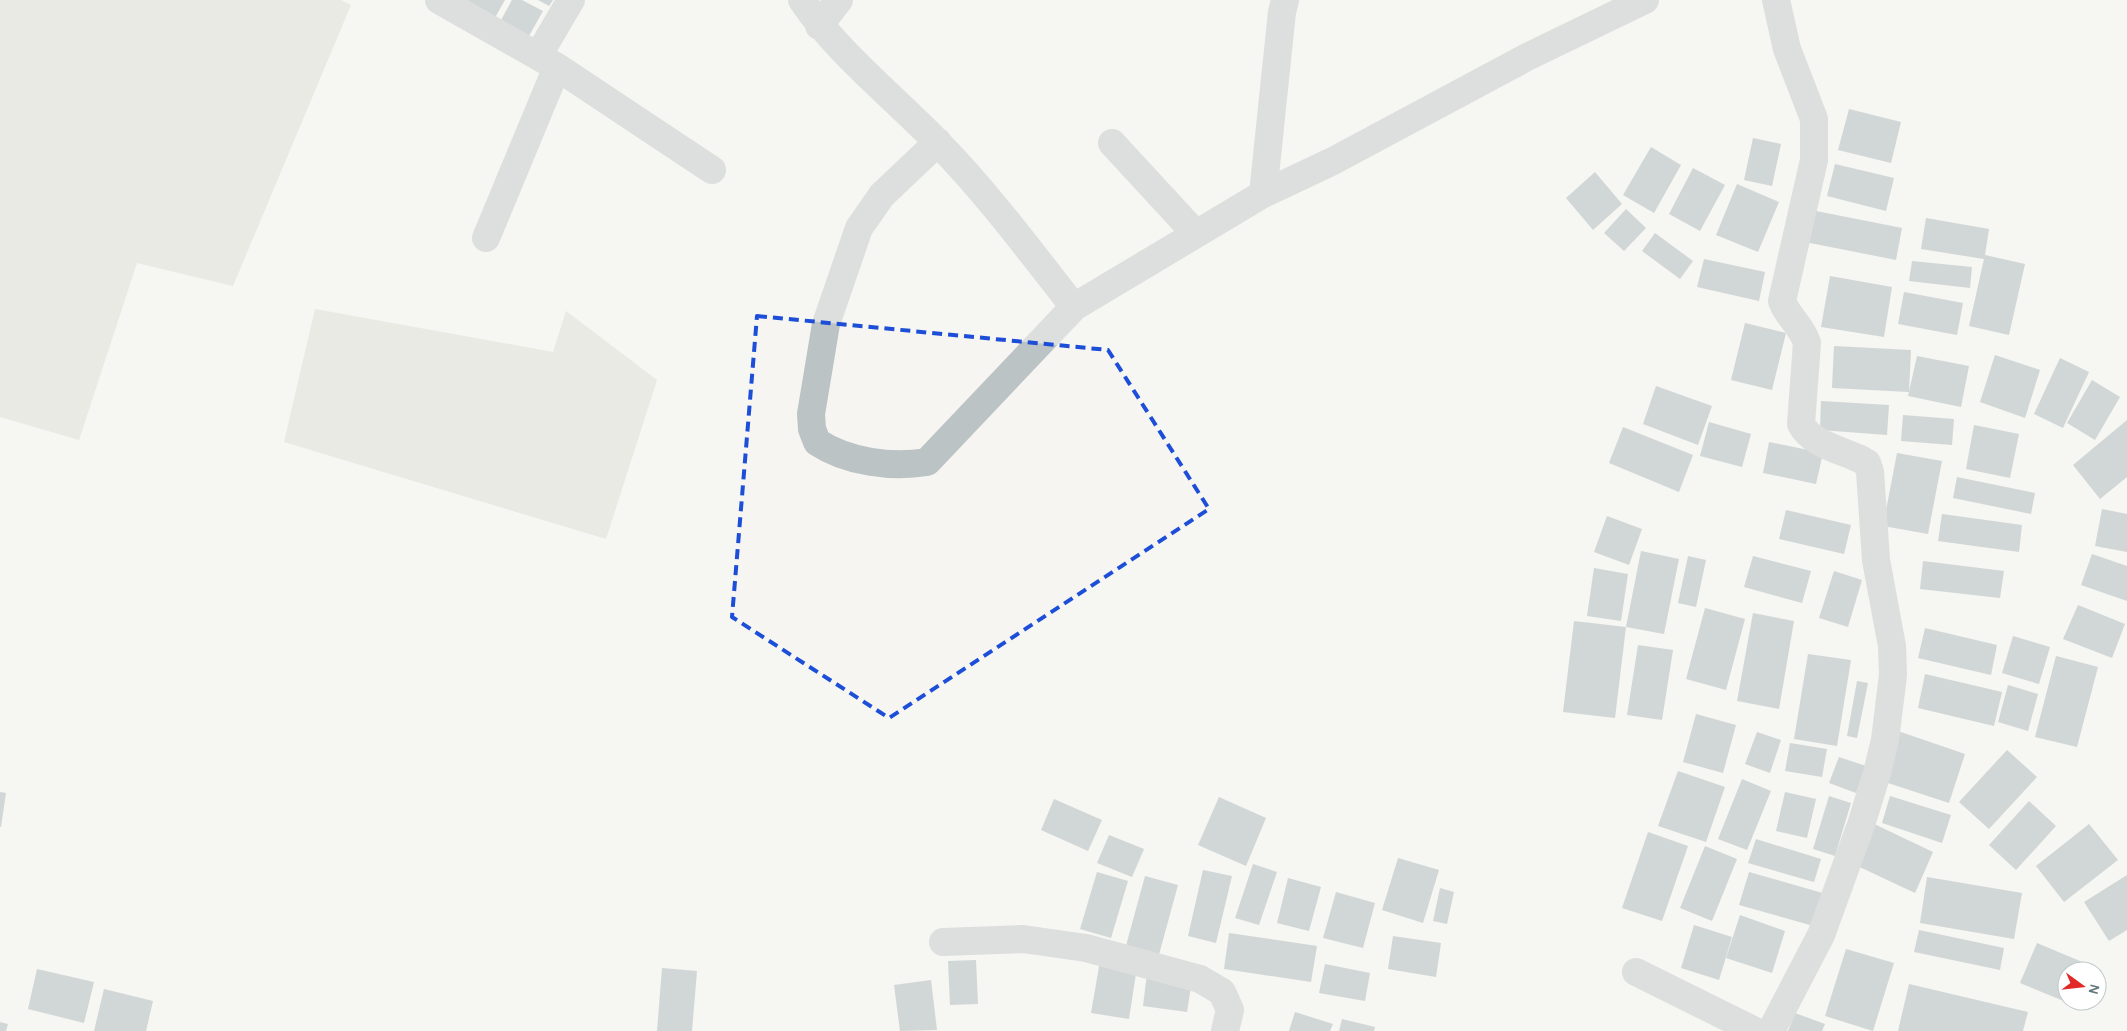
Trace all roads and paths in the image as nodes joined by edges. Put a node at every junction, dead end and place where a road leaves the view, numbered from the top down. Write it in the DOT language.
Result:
graph roads {
  1 [pos="439,0"];
  2 [pos="571,0"];
  3 [pos="802,0"];
  4 [pos="839,0"];
  5 [pos="1285,0"];
  6 [pos="1644,0"];
  7 [pos="1776,1"];
  8 [pos="819,26"];
  9 [pos="548,62"];
  10 [pos="938,142"];
  11 [pos="1112,143"];
  12 [pos="712,170"];
  13 [pos="1263,194"];
  14 [pos="1196,234"];
  15 [pos="486,238"];
  16 [pos="1074,307"];
  17 [pos="943,942"];
  18 [pos="1636,972"];
  19 [pos="1225,1031"];
  20 [pos="1755,1031"];
  21 [pos="1771,1031"];
  1 -- 9 [label="street"];
  2 -- 9 [label="street"];
  3 -- 8 [label="street"];
  4 -- 8 [label="street"];
  5 -- 13 [label="street"];
  6 -- 13 [label="street"];
  7 -- 21 [label="street"];
  8 -- 10 [label="street"];
  9 -- 12 [label="street"];
  9 -- 15 [label="street"];
  10 -- 16 [label="street"];
  10 -- 16 [label="street"];
  11 -- 14 [label="street"];
  13 -- 14 [label="street"];
  14 -- 16 [label="street"];
  17 -- 19 [label="street"];
  18 -- 20 [label="street"];
}
